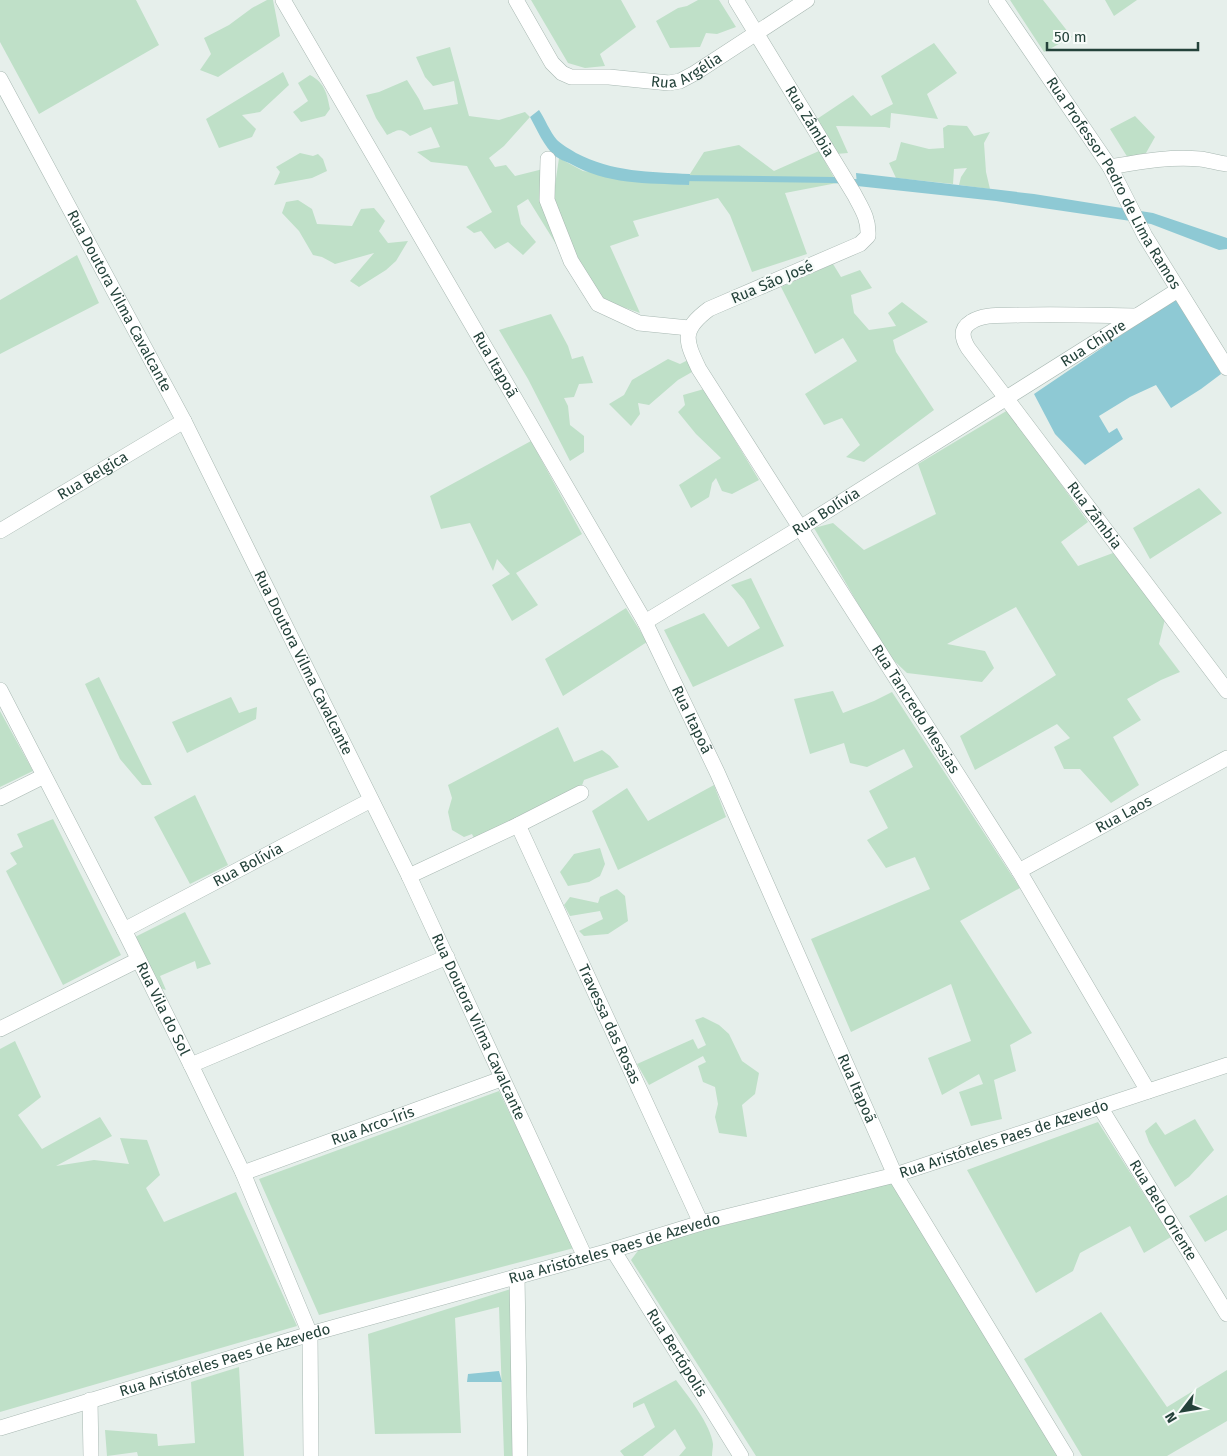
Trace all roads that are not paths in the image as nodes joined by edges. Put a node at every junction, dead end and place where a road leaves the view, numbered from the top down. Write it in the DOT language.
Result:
graph roads {
  1 [pos="283,0"];
  2 [pos="516,0"];
  3 [pos="736,0"];
  4 [pos="807,0"];
  5 [pos="996,0"];
  6 [pos="757,34"];
  7 [pos="0,80"];
  8 [pos="548,159"];
  9 [pos="1227,164"];
  10 [pos="1110,167"];
  11 [pos="860,244"];
  12 [pos="1178,290"];
  13 [pos="1136,316"];
  14 [pos="689,328"];
  15 [pos="1227,368"];
  16 [pos="1006,398"];
  17 [pos="184,421"];
  18 [pos="800,528"];
  19 [pos="0,531"];
  20 [pos="645,622"];
  21 [pos="0,690"];
  22 [pos="1227,691"];
  23 [pos="1227,758"];
  24 [pos="44,776"];
  25 [pos="582,793"];
  26 [pos="0,798"];
  27 [pos="372,800"];
  28 [pos="518,825"];
  29 [pos="1019,871"];
  30 [pos="409,876"];
  31 [pos="124,930"];
  32 [pos="447,957"];
  33 [pos="138,960"];
  34 [pos="0,1029"];
  35 [pos="191,1065"];
  36 [pos="1227,1065"];
  37 [pos="501,1079"];
  38 [pos="1148,1091"];
  39 [pos="1100,1107"];
  40 [pos="243,1173"];
  41 [pos="894,1174"];
  42 [pos="700,1223"];
  43 [pos="613,1250"];
  44 [pos="585,1257"];
  45 [pos="517,1276"];
  46 [pos="1227,1314"];
  47 [pos="310,1334"];
  48 [pos="90,1400"];
  49 [pos="0,1428"];
  50 [pos="91,1456"];
  51 [pos="311,1456"];
  52 [pos="520,1456"];
  53 [pos="741,1456"];
  54 [pos="1066,1456"];
  1 -- 20 [label="street, Rua Itapoã"];
  2 -- 6 [label="street, Rua Argélia"];
  3 -- 6 [label="street, Rua Zâmbia"];
  4 -- 6 [label="street, Rua Argélia"];
  5 -- 10 [label="street, Rua Professor Pedro de Lima Ramos"];
  6 -- 11 [label="street, Rua Zâmbia"];
  7 -- 17 [label="street, Rua Doutora Vilma Cavalcante"];
  8 -- 14 [label="street"];
  9 -- 10 [label="street"];
  10 -- 12 [label="street, Rua Professor Pedro de Lima Ramos"];
  11 -- 14 [label="street, Rua São José"];
  12 -- 13 [label="street, Rua Chipre"];
  12 -- 15 [label="street, Rua Professor Pedro de Lima Ramos"];
  13 -- 16 [label="street, Rua Chipre"];
  13 -- 16 [label="street, Rua Zâmbia"];
  14 -- 18 [label="street, Rua Tancredo Messias"];
  16 -- 18 [label="street, Rua Bolívia"];
  16 -- 22 [label="street, Rua Zâmbia"];
  17 -- 19 [label="street, Rua Belgica"];
  17 -- 27 [label="street, Rua Doutora Vilma Cavalcante"];
  18 -- 20 [label="street, Rua Bolívia"];
  18 -- 29 [label="street, Rua Tancredo Messias"];
  20 -- 41 [label="street, Rua Itapoã"];
  21 -- 24 [label="street, Rua Vila do Sol"];
  23 -- 29 [label="street, Rua Laos"];
  24 -- 26 [label="street"];
  24 -- 31 [label="street, Rua Vila do Sol"];
  25 -- 28 [label="street"];
  27 -- 30 [label="street, Rua Doutora Vilma Cavalcante"];
  27 -- 31 [label="street, Rua Bolívia"];
  28 -- 30 [label="street"];
  28 -- 42 [label="street, Travessa das Rosas"];
  29 -- 38 [label="street, Rua Tancredo Messias"];
  30 -- 32 [label="street, Rua Doutora Vilma Cavalcante"];
  31 -- 33 [label="street, Rua Vila do Sol"];
  32 -- 35 [label="street"];
  32 -- 37 [label="street, Rua Doutora Vilma Cavalcante"];
  33 -- 34 [label="street"];
  33 -- 35 [label="street, Rua Vila do Sol"];
  35 -- 40 [label="street, Rua Vila do Sol"];
  36 -- 38 [label="street, Rua Aristóteles Paes de Azevedo"];
  37 -- 40 [label="street, Rua Arco-Íris"];
  37 -- 44 [label="street, Rua Doutora Vilma Cavalcante"];
  38 -- 39 [label="street, Rua Aristóteles Paes de Azevedo"];
  39 -- 41 [label="street, Rua Aristóteles Paes de Azevedo"];
  39 -- 46 [label="street, Rua Belo Oriente"];
  40 -- 47 [label="street, Rua Vila do Sol"];
  41 -- 42 [label="street, Rua Aristóteles Paes de Azevedo"];
  41 -- 54 [label="street, Rua Itapoã"];
  42 -- 43 [label="street, Rua Aristóteles Paes de Azevedo"];
  43 -- 44 [label="street, Rua Aristóteles Paes de Azevedo"];
  43 -- 53 [label="street, Rua Bertópolis"];
  44 -- 45 [label="street, Rua Aristóteles Paes de Azevedo"];
  45 -- 47 [label="street, Rua Aristóteles Paes de Azevedo"];
  45 -- 52 [label="street"];
  47 -- 48 [label="street, Rua Aristóteles Paes de Azevedo"];
  47 -- 51 [label="street"];
  48 -- 49 [label="street, Rua Aristóteles Paes de Azevedo"];
  48 -- 50 [label="street"];
}
